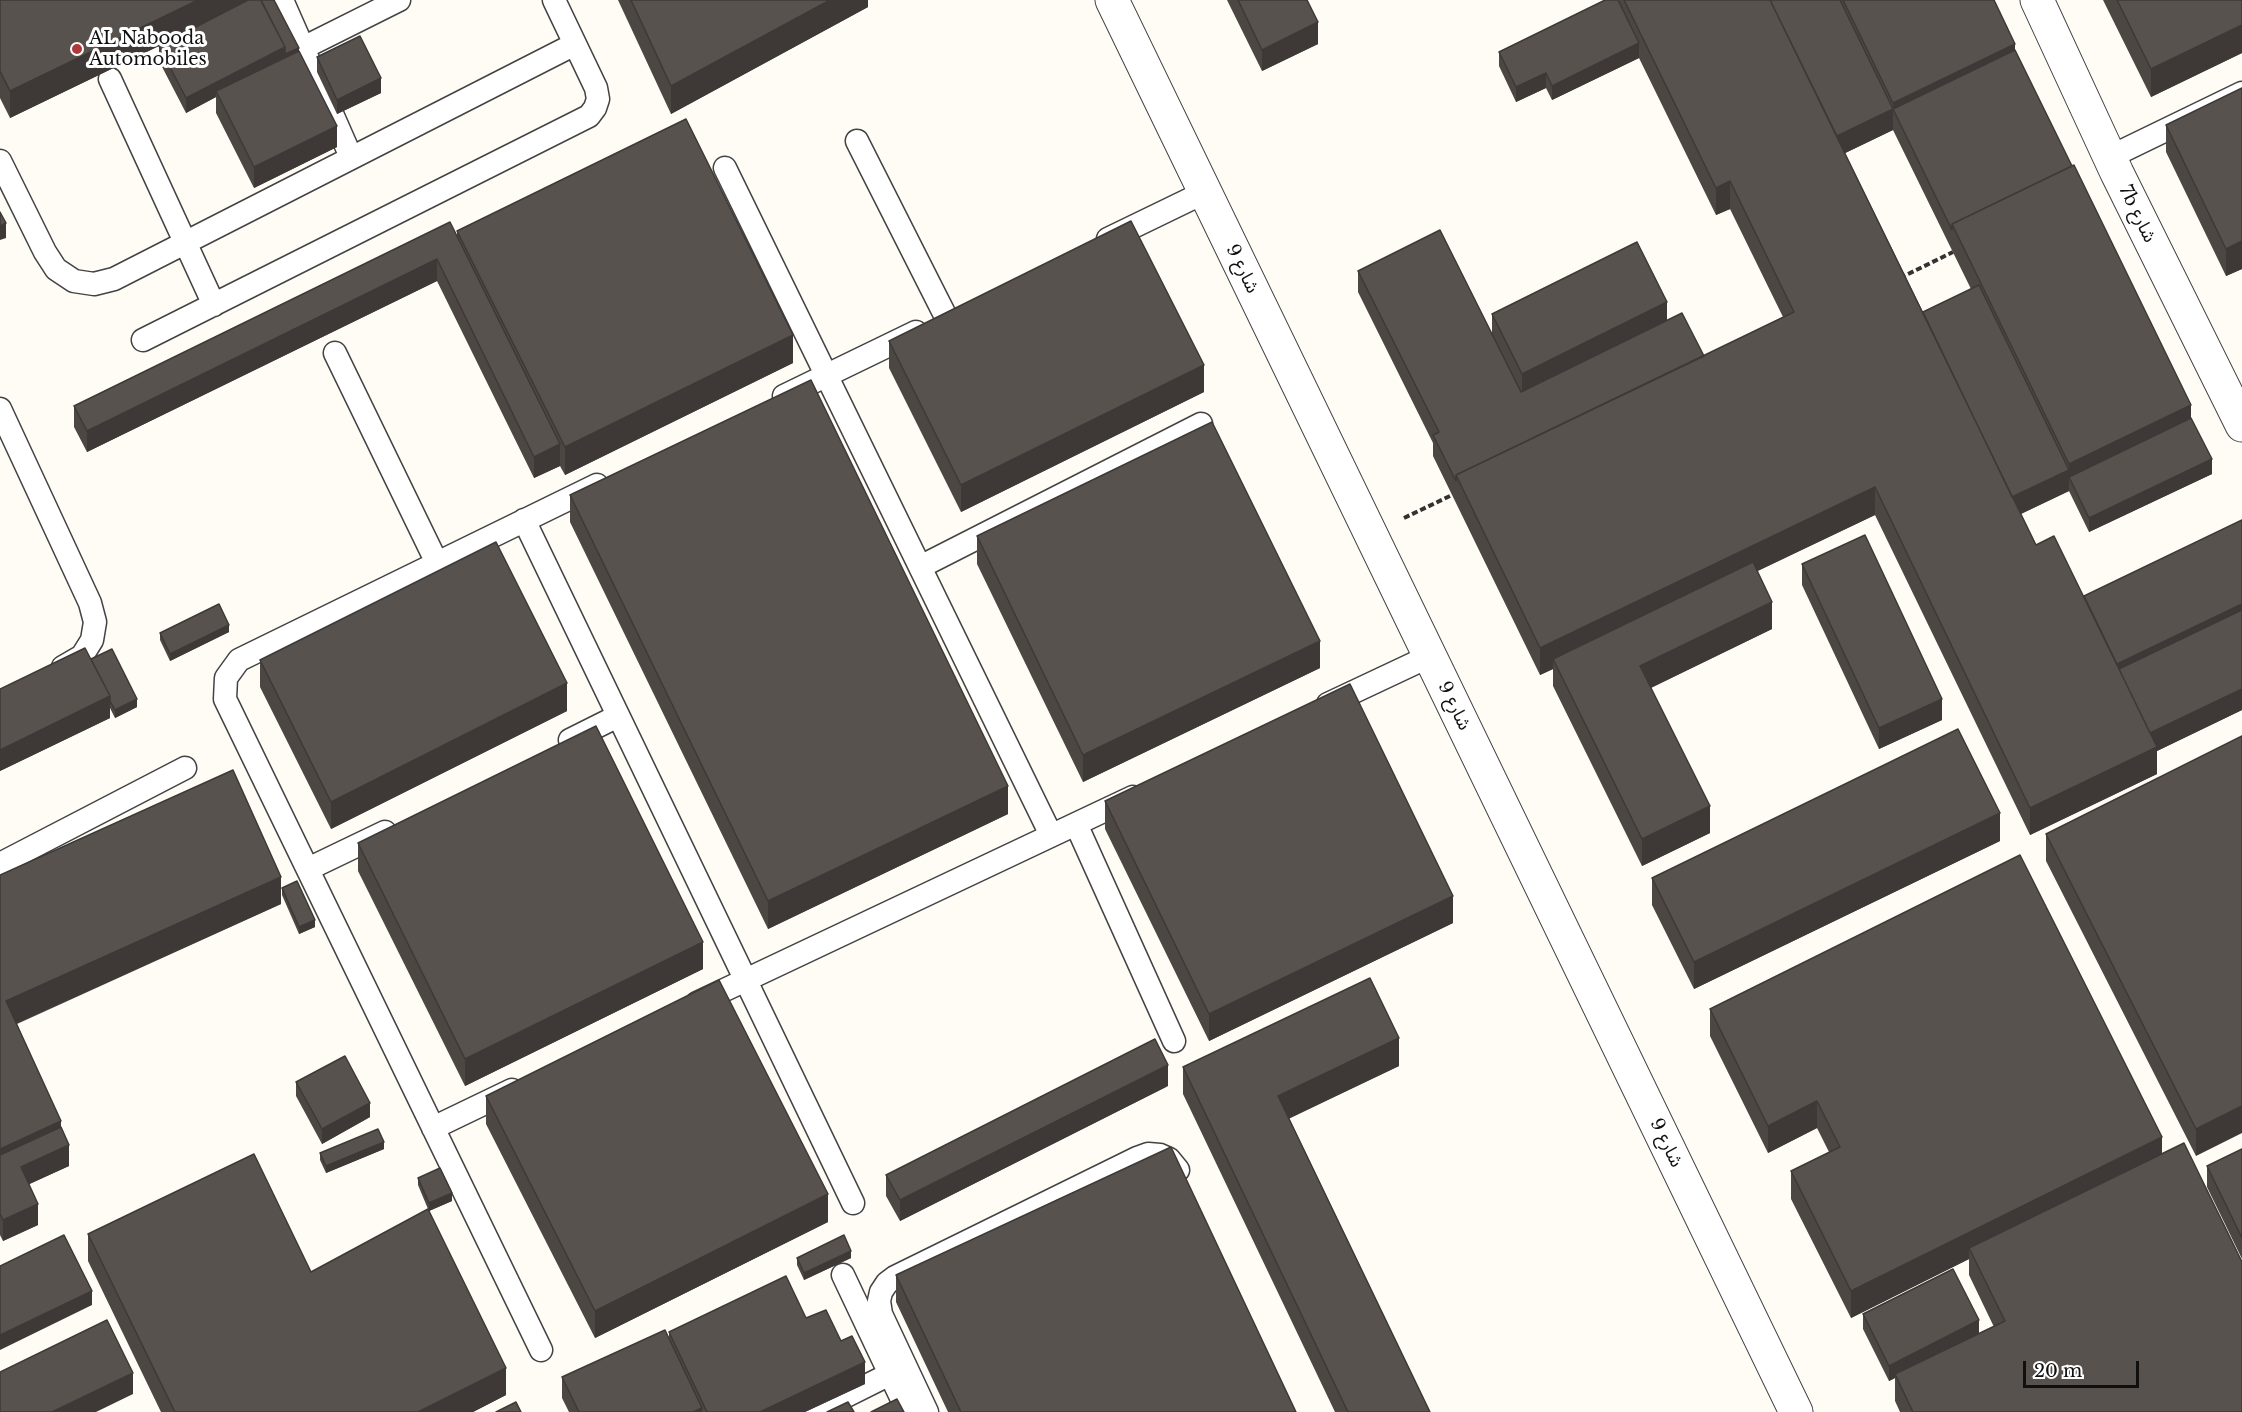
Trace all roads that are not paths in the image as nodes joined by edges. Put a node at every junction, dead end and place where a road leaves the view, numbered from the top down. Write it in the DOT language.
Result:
graph roads {
  1 [pos="282,0"];
  2 [pos="399,0"];
  3 [pos="554,0"];
  4 [pos="1112,0"];
  5 [pos="2037,0"];
  6 [pos="575,44"];
  7 [pos="303,48"];
  8 [pos="110,80"];
  9 [pos="2242,93"];
  10 [pos="857,141"];
  11 [pos="351,157"];
  12 [pos="2110,157"];
  13 [pos="0,161"];
  14 [pos="725,168"];
  15 [pos="1205,192"];
  16 [pos="185,243"];
  17 [pos="1093,247"];
  18 [pos="214,305"];
  19 [pos="967,307"];
  20 [pos="946,317"];
  21 [pos="143,340"];
  22 [pos="335,353"];
  23 [pos="826,375"];
  24 [pos="761,406"];
  25 [pos="0,409"];
  26 [pos="1201,424"];
  27 [pos="2242,425"];
  28 [pos="621,474"];
  29 [pos="524,520"];
  30 [pos="437,563"];
  31 [pos="920,567"];
  32 [pos="1430,656"];
  33 [pos="56,671"];
  34 [pos="1307,715"];
  35 [pos="618,716"];
  36 [pos="554,748"];
  37 [pos="185,768"];
  38 [pos="1149,789"];
  39 [pos="404,822"];
  40 [pos="1076,824"];
  41 [pos="1051,836"];
  42 [pos="0,864"];
  43 [pos="308,869"];
  44 [pos="746,980"];
  45 [pos="681,1011"];
  46 [pos="1174,1041"];
  47 [pos="530,1082"];
  48 [pos="433,1128"];
  49 [pos="1186,1185"];
  50 [pos="853,1203"];
  51 [pos="843,1275"];
  52 [pos="541,1350"];
  53 [pos="890,1374"];
  54 [pos="814,1412"];
  55 [pos="908,1412"];
  56 [pos="927,1412"];
  57 [pos="1796,1412"];
  1 -- 7 [label="lane"];
  2 -- 7 [label="lane"];
  3 -- 6 [label="lane"];
  4 -- 15 [label="street, شارع 9"];
  5 -- 12 [label="street, 7b شارع"];
  6 -- 11 [label="lane"];
  6 -- 18 [label="lane"];
  7 -- 11 [label="lane"];
  8 -- 16 [label="lane"];
  9 -- 12 [label="lane"];
  10 -- 20 [label="lane"];
  11 -- 16 [label="lane"];
  12 -- 27 [label="street, 7b شارع"];
  13 -- 16 [label="lane"];
  14 -- 23 [label="lane"];
  15 -- 17 [label="lane"];
  15 -- 32 [label="street, شارع 9"];
  16 -- 18 [label="lane"];
  18 -- 21 [label="lane"];
  19 -- 20 [label="lane"];
  20 -- 23 [label="lane"];
  22 -- 30 [label="lane"];
  23 -- 24 [label="lane"];
  23 -- 31 [label="lane"];
  25 -- 33 [label="lane"];
  26 -- 31 [label="lane"];
  28 -- 29 [label="lane"];
  29 -- 30 [label="lane"];
  29 -- 35 [label="lane"];
  30 -- 43 [label="lane"];
  31 -- 41 [label="lane"];
  32 -- 34 [label="lane"];
  32 -- 57 [label="street, شارع 9"];
  35 -- 36 [label="lane"];
  35 -- 44 [label="lane"];
  37 -- 42 [label="lane"];
  38 -- 40 [label="lane"];
  39 -- 43 [label="lane"];
  40 -- 41 [label="lane"];
  40 -- 46 [label="lane"];
  41 -- 44 [label="lane"];
  43 -- 48 [label="lane"];
  44 -- 45 [label="lane"];
  44 -- 50 [label="lane"];
  47 -- 48 [label="lane"];
  48 -- 52 [label="lane"];
  49 -- 56 [label="lane"];
  51 -- 53 [label="lane"];
  53 -- 54 [label="lane"];
  53 -- 55 [label="lane"];
}
